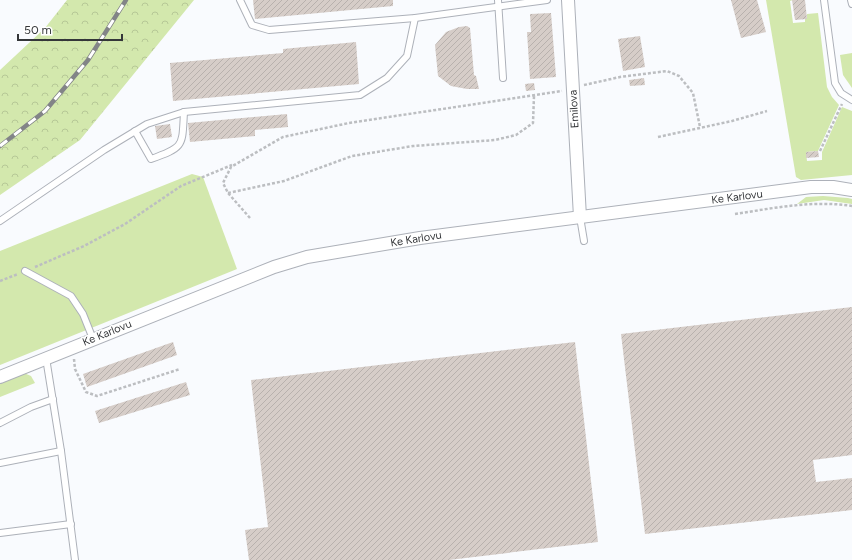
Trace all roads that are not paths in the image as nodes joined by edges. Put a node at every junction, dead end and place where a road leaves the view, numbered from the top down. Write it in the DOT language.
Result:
graph roads {
  1 [pos="240,0"];
  2 [pos="547,0"];
  3 [pos="568,0"];
  4 [pos="824,0"];
  5 [pos="852,0"];
  6 [pos="498,3"];
  7 [pos="852,4"];
  8 [pos="415,18"];
  9 [pos="504,78"];
  10 [pos="852,100"];
  11 [pos="184,112"];
  12 [pos="135,131"];
  13 [pos="852,190"];
  14 [pos="580,217"];
  15 [pos="0,220"];
  16 [pos="584,241"];
  17 [pos="25,271"];
  18 [pos="93,339"];
  19 [pos="46,358"];
  20 [pos="0,377"];
  21 [pos="53,399"];
  22 [pos="0,423"];
  23 [pos="61,451"];
  24 [pos="0,463"];
  25 [pos="71,524"];
  26 [pos="0,533"];
  27 [pos="76,560"];
  1 -- 8 [label="lane"];
  2 -- 6 [label="lane"];
  3 -- 14 [label="street, Emilova"];
  4 -- 10 [label="lane"];
  5 -- 7 [label="lane"];
  6 -- 8 [label="lane"];
  6 -- 9 [label="lane"];
  8 -- 11 [label="lane"];
  11 -- 12 [label="lane"];
  11 -- 12 [label="lane"];
  12 -- 15 [label="lane"];
  13 -- 14 [label="street, Ke Karlovu"];
  14 -- 16 [label="lane"];
  14 -- 18 [label="street, Ke Karlovu"];
  17 -- 18 [label="lane"];
  18 -- 19 [label="street, Ke Karlovu"];
  19 -- 20 [label="street, Ke Karlovu"];
  19 -- 21 [label="lane"];
  21 -- 22 [label="lane"];
  21 -- 23 [label="lane"];
  23 -- 24 [label="lane"];
  23 -- 25 [label="lane"];
  25 -- 26 [label="lane"];
  25 -- 27 [label="lane"];
}
